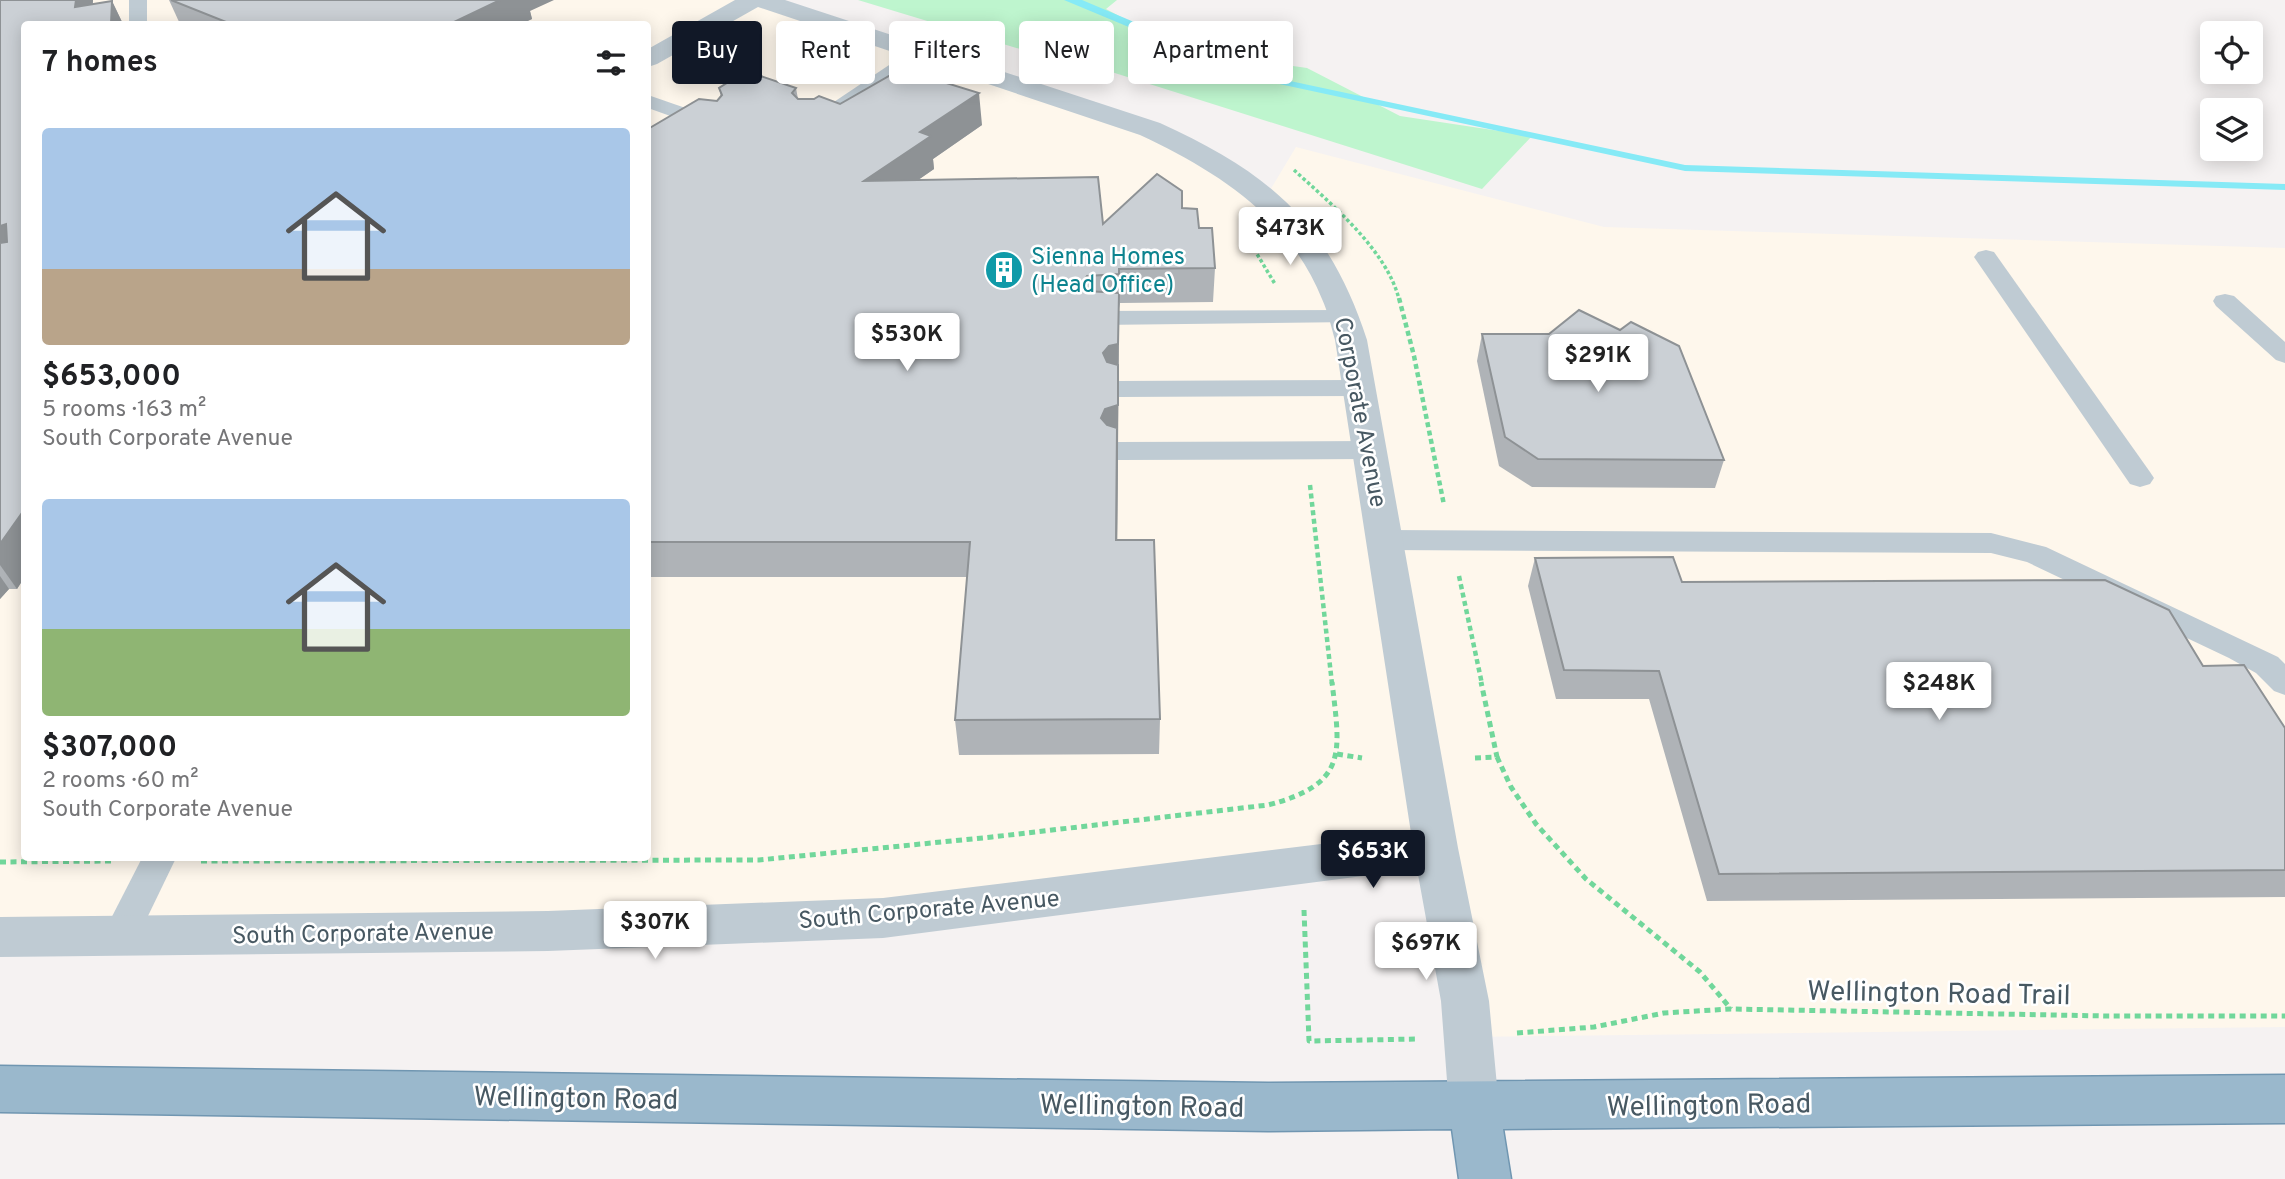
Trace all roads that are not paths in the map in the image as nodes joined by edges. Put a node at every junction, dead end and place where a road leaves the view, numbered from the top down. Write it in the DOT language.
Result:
graph roads {
  1 [pos="138,0"];
  2 [pos="753,0"];
  3 [pos="760,0"];
  4 [pos="138,21"];
  5 [pos="889,43"];
  6 [pos="651,57"];
  7 [pos="889,73"];
  8 [pos="1005,81"];
  9 [pos="651,102"];
  10 [pos="811,124"];
  11 [pos="715,126"];
  12 [pos="1986,257"];
  13 [pos="2225,301"];
  14 [pos="1344,317"];
  15 [pos="1098,318"];
  16 [pos="2285,355"];
  17 [pos="1360,388"];
  18 [pos="1119,389"];
  19 [pos="1370,450"];
  20 [pos="1118,451"];
  21 [pos="2140,478"];
  22 [pos="1385,540"];
  23 [pos="2285,684"];
  24 [pos="1436,848"];
  25 [pos="158,861"];
  26 [pos="120,936"];
  27 [pos="0,937"];
  28 [pos="0,1088"];
  29 [pos="2285,1099"];
  30 [pos="1474,1107"];
  31 [pos="1486,1179"];
  1 -- 4 [label="lane"];
  2 -- 6 [label="street"];
  3 -- 5 [label="street, Corporate Avenue"];
  7 -- 10 [label="lane"];
  8 -- 14 [label="street, Corporate Avenue"];
  9 -- 11 [label="lane"];
  12 -- 21 [label="lane"];
  13 -- 16 [label="lane"];
  14 -- 15 [label="lane"];
  14 -- 17 [label="street, Corporate Avenue"];
  17 -- 18 [label="lane"];
  17 -- 19 [label="street, Corporate Avenue"];
  19 -- 20 [label="lane"];
  19 -- 22 [label="street, Corporate Avenue"];
  22 -- 23 [label="lane"];
  22 -- 24 [label="street, Corporate Avenue"];
  24 -- 26 [label="street, South Corporate Avenue"];
  24 -- 30 [label="street, Corporate Avenue"];
  25 -- 26 [label="lane"];
  26 -- 27 [label="street, South Corporate Avenue"];
  28 -- 30 [label="highway, Wellington Road"];
  29 -- 30 [label="highway, Wellington Road"];
  30 -- 31 [label="highway"];
}
